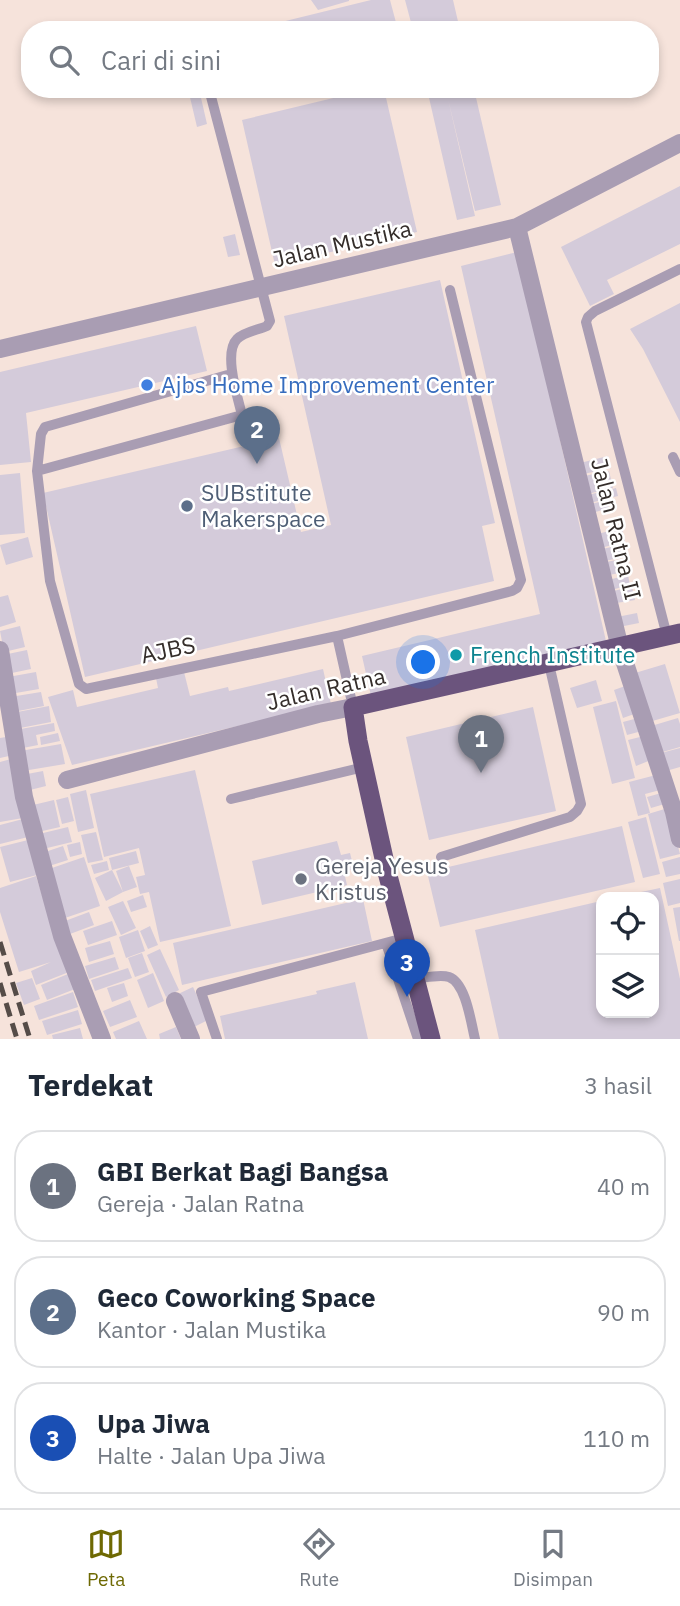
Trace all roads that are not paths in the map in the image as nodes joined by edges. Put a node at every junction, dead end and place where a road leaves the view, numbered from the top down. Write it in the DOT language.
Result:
graph roads {
  1 [pos="211,98"];
  2 [pos="680,143"];
  3 [pos="517,227"];
  4 [pos="680,269"];
  5 [pos="261,289"];
  6 [pos="450,289"];
  7 [pos="0,349"];
  8 [pos="231,374"];
  9 [pos="673,457"];
  10 [pos="37,471"];
  11 [pos="680,471"];
  12 [pos="674,635"];
  13 [pos="337,636"];
  14 [pos="620,648"];
  15 [pos="0,650"];
  16 [pos="549,664"];
  17 [pos="354,707"];
  18 [pos="364,767"];
  19 [pos="67,780"];
  20 [pos="231,799"];
  21 [pos="680,839"];
  22 [pos="441,857"];
  23 [pos="395,941"];
  24 [pos="414,979"];
  25 [pos="175,1001"];
  26 [pos="102,1039"];
  27 [pos="191,1039"];
  28 [pos="217,1039"];
  29 [pos="418,1039"];
  30 [pos="432,1039"];
  31 [pos="475,1039"];
  1 -- 5 [label="lane"];
  2 -- 3 [label="street, Jalan Mustika"];
  3 -- 5 [label="street, Jalan Mustika"];
  3 -- 14 [label="street, Jalan Ratna II"];
  4 -- 12 [label="lane"];
  5 -- 7 [label="street, Jalan Mustika"];
  5 -- 8 [label="lane"];
  6 -- 13 [label="lane, AJBS"];
  8 -- 10 [label="lane, AJBS"];
  8 -- 10 [label="lane"];
  9 -- 11 [label="lane"];
  10 -- 13 [label="lane, AJBS"];
  12 -- 14 [label="highway, Jalan Ratna"];
  13 -- 17 [label="lane"];
  14 -- 16 [label="highway, Jalan Ratna"];
  14 -- 21 [label="street, Jalan Ratna II"];
  15 -- 26 [label="street"];
  16 -- 17 [label="highway, Jalan Ratna"];
  16 -- 22 [label="lane"];
  17 -- 18 [label="highway"];
  17 -- 19 [label="street, Jalan Ratna"];
  18 -- 20 [label="lane"];
  18 -- 23 [label="highway"];
  23 -- 24 [label="highway"];
  23 -- 28 [label="lane"];
  23 -- 29 [label="lane"];
  24 -- 30 [label="highway"];
  24 -- 31 [label="lane"];
  25 -- 27 [label="street"];
}
